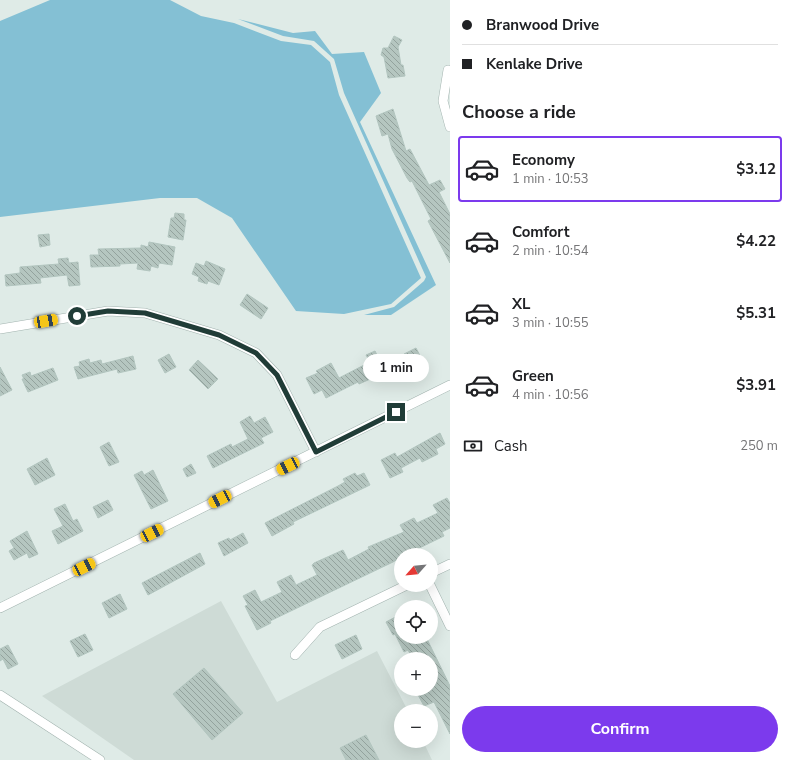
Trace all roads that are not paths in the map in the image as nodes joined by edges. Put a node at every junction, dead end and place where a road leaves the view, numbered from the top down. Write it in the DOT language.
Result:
graph roads {
  1 [pos="448,70"];
  2 [pos="450,127"];
  3 [pos="0,329"];
  4 [pos="450,385"];
  5 [pos="316,452"];
  6 [pos="450,564"];
  7 [pos="438,570"];
  8 [pos="394,591"];
  9 [pos="433,592"];
  10 [pos="0,608"];
  11 [pos="450,626"];
  12 [pos="295,655"];
  13 [pos="0,695"];
  14 [pos="100,760"];
  1 -- 2 [label="street"];
  3 -- 5 [label="street"];
  4 -- 5 [label="street"];
  5 -- 10 [label="street"];
  6 -- 7 [label="street"];
  8 -- 12 [label="street"];
  9 -- 11 [label="street"];
  13 -- 14 [label="street"];
}
